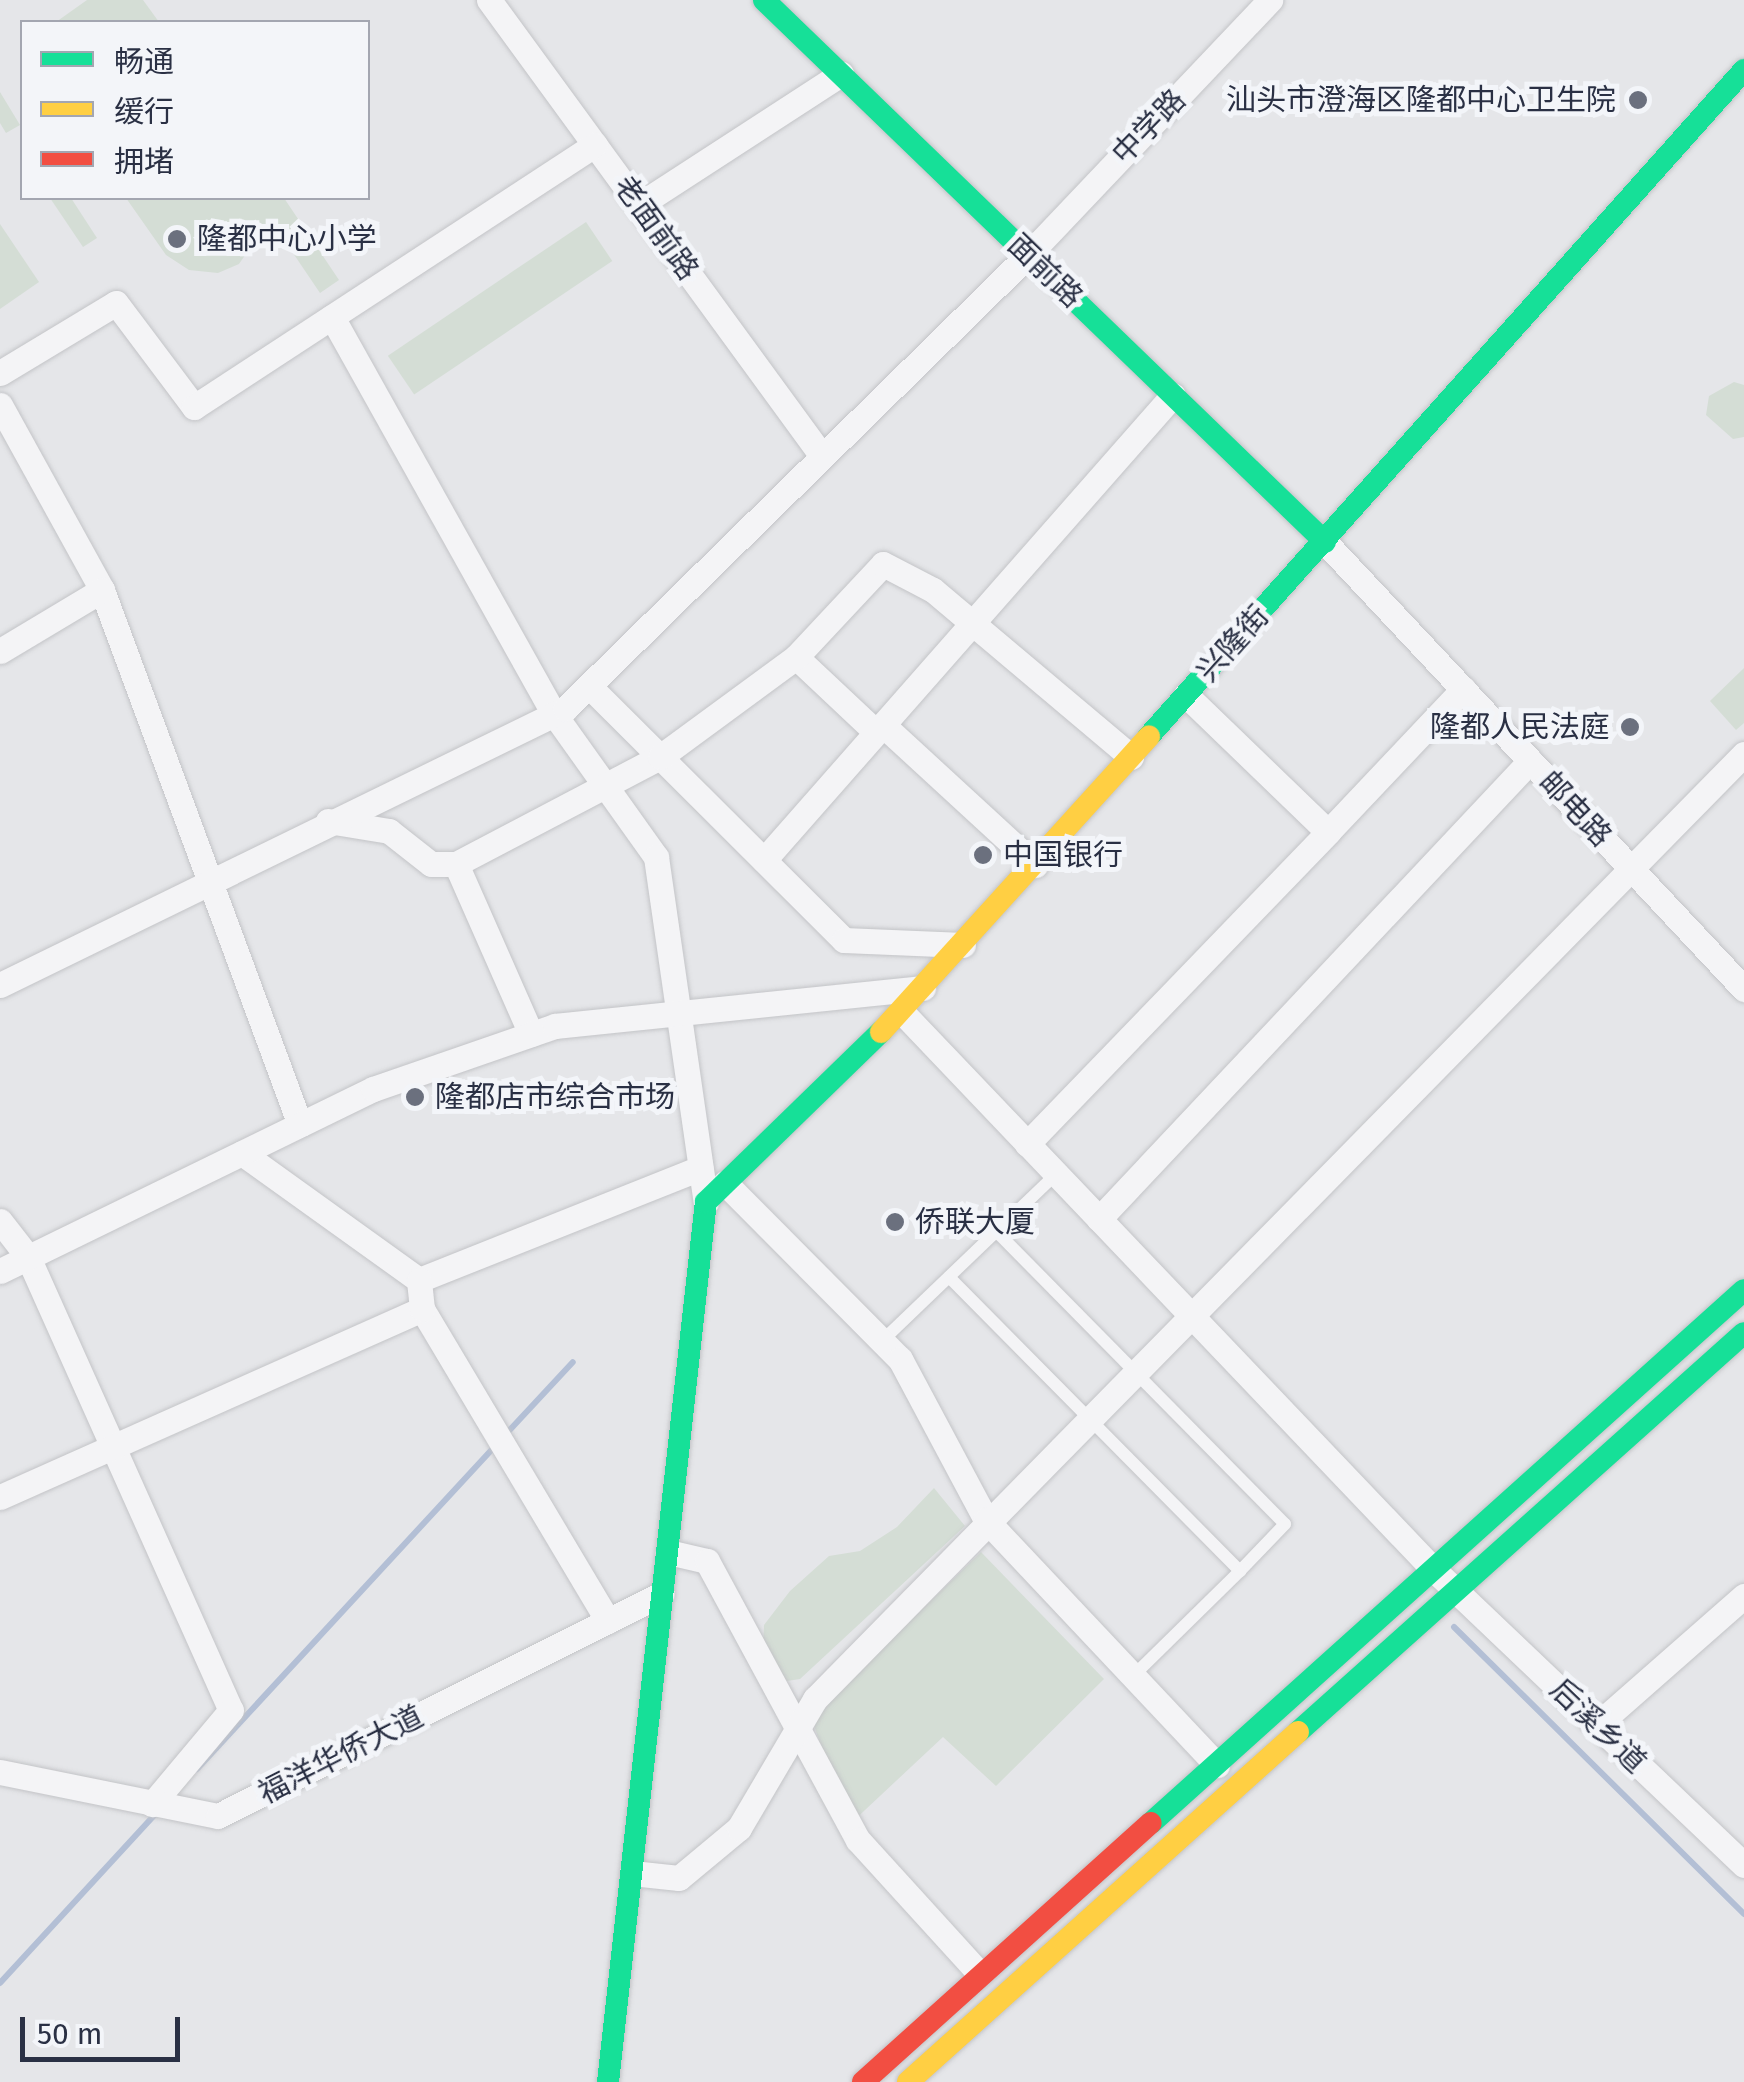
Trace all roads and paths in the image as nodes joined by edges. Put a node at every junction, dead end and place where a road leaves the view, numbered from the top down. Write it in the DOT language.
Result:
graph roads {
  1 [pos="489,0"];
  2 [pos="764,0"];
  3 [pos="1270,0"];
  4 [pos="1744,70"];
  5 [pos="841,74"];
  6 [pos="595,145"];
  7 [pos="639,205"];
  8 [pos="1028,254"];
  9 [pos="332,317"];
  10 [pos="0,373"];
  11 [pos="1173,395"];
  12 [pos="0,405"];
  13 [pos="822,456"];
  14 [pos="1325,542"];
  15 [pos="102,590"];
  16 [pos="972,623"];
  17 [pos="0,651"];
  18 [pos="796,657"];
  19 [pos="589,686"];
  20 [pos="1463,690"];
  21 [pos="1186,696"];
  22 [pos="554,714"];
  23 [pos="879,729"];
  24 [pos="1744,754"];
  25 [pos="660,756"];
  26 [pos="1131,757"];
  27 [pos="1530,761"];
  28 [pos="608,790"];
  29 [pos="327,821"];
  30 [pos="1328,832"];
  31 [pos="764,860"];
  32 [pos="456,864"];
  33 [pos="1034,864"];
  34 [pos="1629,866"];
  35 [pos="208,878"];
  36 [pos="962,945"];
  37 [pos="0,985"];
  38 [pos="923,988"];
  39 [pos="1744,989"];
  40 [pos="902,1012"];
  41 [pos="679,1013"];
  42 [pos="530,1034"];
  43 [pos="300,1125"];
  44 [pos="1028,1144"];
  45 [pos="242,1153"];
  46 [pos="701,1168"];
  47 [pos="1056,1174"];
  48 [pos="725,1183"];
  49 [pos="706,1202"];
  50 [pos="1099,1219"];
  51 [pos="0,1221"];
  52 [pos="997,1232"];
  53 [pos="28,1258"];
  54 [pos="0,1271"];
  55 [pos="949,1278"];
  56 [pos="419,1280"];
  57 [pos="1744,1290"];
  58 [pos="422,1309"];
  59 [pos="1196,1321"];
  60 [pos="1744,1332"];
  61 [pos="882,1341"];
  62 [pos="1138,1376"];
  63 [pos="1091,1420"];
  64 [pos="113,1447"];
  65 [pos="0,1497"];
  66 [pos="986,1520"];
  67 [pos="668,1552"];
  68 [pos="1431,1567"];
  69 [pos="1240,1570"];
  70 [pos="1452,1588"];
  71 [pos="662,1594"];
  72 [pos="1744,1596"];
  73 [pos="608,1621"];
  74 [pos="1134,1676"];
  75 [pos="1596,1725"];
  76 [pos="798,1739"];
  77 [pos="1217,1765"];
  78 [pos="0,1772"];
  79 [pos="160,1805"];
  80 [pos="1744,1865"];
  81 [pos="632,1872"];
  82 [pos="978,1972"];
  83 [pos="608,2082"];
  84 [pos="863,2082"];
  85 [pos="908,2082"];
  1 -- 6 [label="street, 老面前路"];
  2 -- 5 [label="street, 面前路"];
  3 -- 8 [label="street, 中学路"];
  4 -- 14 [label="street, 兴隆街"];
  5 -- 7 [label="street"];
  5 -- 8 [label="street, 面前路"];
  6 -- 7 [label="street, 老面前路"];
  6 -- 9 [label="street"];
  7 -- 13 [label="street, 老面前路"];
  8 -- 11 [label="street, 面前路"];
  8 -- 13 [label="street, 中学路"];
  9 -- 10 [label="street"];
  9 -- 22 [label="street"];
  11 -- 14 [label="street, 面前路"];
  11 -- 16 [label="street"];
  12 -- 15 [label="street"];
  13 -- 19 [label="street, 中学路"];
  14 -- 20 [label="street, 邮电路"];
  14 -- 21 [label="street, 兴隆街"];
  15 -- 17 [label="street"];
  15 -- 35 [label="street"];
  16 -- 18 [label="street"];
  16 -- 23 [label="street"];
  16 -- 26 [label="street"];
  18 -- 23 [label="street"];
  18 -- 25 [label="street"];
  19 -- 22 [label="street, 中学路"];
  19 -- 25 [label="street"];
  20 -- 27 [label="street, 邮电路"];
  20 -- 30 [label="street"];
  21 -- 26 [label="street, 兴隆街"];
  21 -- 30 [label="street"];
  22 -- 28 [label="street"];
  22 -- 29 [label="street, 中学路"];
  23 -- 31 [label="street"];
  23 -- 33 [label="street"];
  24 -- 34 [label="street"];
  25 -- 28 [label="street"];
  25 -- 31 [label="street"];
  26 -- 33 [label="street, 兴隆街"];
  27 -- 34 [label="street, 邮电路"];
  27 -- 50 [label="street"];
  28 -- 32 [label="street"];
  28 -- 41 [label="street"];
  29 -- 32 [label="street"];
  29 -- 35 [label="street, 中学路"];
  30 -- 44 [label="street"];
  31 -- 36 [label="street"];
  32 -- 42 [label="street"];
  33 -- 36 [label="street, 兴隆街"];
  34 -- 39 [label="street, 邮电路"];
  34 -- 59 [label="street"];
  35 -- 37 [label="street, 中学路"];
  35 -- 43 [label="street"];
  36 -- 38 [label="street, 兴隆街"];
  38 -- 40 [label="street, 兴隆街"];
  38 -- 41 [label="street"];
  40 -- 44 [label="street, 后溪乡道"];
  40 -- 48 [label="street, 兴隆街"];
  41 -- 42 [label="street"];
  41 -- 46 [label="street"];
  42 -- 43 [label="street"];
  43 -- 45 [label="street"];
  44 -- 47 [label="street, 后溪乡道"];
  45 -- 53 [label="street"];
  45 -- 56 [label="street"];
  46 -- 49 [label="street"];
  46 -- 56 [label="street"];
  47 -- 50 [label="street, 后溪乡道"];
  47 -- 52 [label="lane"];
  48 -- 49 [label="street, 兴隆街"];
  48 -- 61 [label="street"];
  49 -- 67 [label="street"];
  50 -- 59 [label="street, 后溪乡道"];
  51 -- 53 [label="street"];
  52 -- 55 [label="lane"];
  52 -- 62 [label="lane"];
  53 -- 54 [label="street"];
  53 -- 64 [label="street"];
  55 -- 61 [label="lane"];
  55 -- 63 [label="lane"];
  56 -- 58 [label="street"];
  57 -- 68 [label="street"];
  58 -- 64 [label="street"];
  58 -- 73 [label="street"];
  59 -- 62 [label="street"];
  59 -- 68 [label="street, 后溪乡道"];
  60 -- 70 [label="street"];
  61 -- 66 [label="street"];
  62 -- 63 [label="street"];
  62 -- 69 [label="lane"];
  63 -- 66 [label="street"];
  63 -- 69 [label="lane"];
  64 -- 65 [label="street"];
  64 -- 79 [label="street"];
  66 -- 74 [label="street"];
  66 -- 76 [label="street"];
  67 -- 71 [label="street"];
  67 -- 76 [label="street"];
  68 -- 70 [label="street, 后溪乡道"];
  68 -- 77 [label="street"];
  69 -- 74 [label="lane"];
  70 -- 75 [label="street, 后溪乡道"];
  70 -- 85 [label="street"];
  71 -- 73 [label="street, 福洋华侨大道"];
  71 -- 81 [label="street"];
  72 -- 75 [label="street"];
  73 -- 79 [label="street, 福洋华侨大道"];
  74 -- 77 [label="street"];
  75 -- 80 [label="street, 后溪乡道"];
  76 -- 81 [label="street"];
  76 -- 82 [label="street"];
  77 -- 82 [label="street"];
  78 -- 79 [label="street, 福洋华侨大道"];
  81 -- 83 [label="street"];
  82 -- 84 [label="street"];
}
